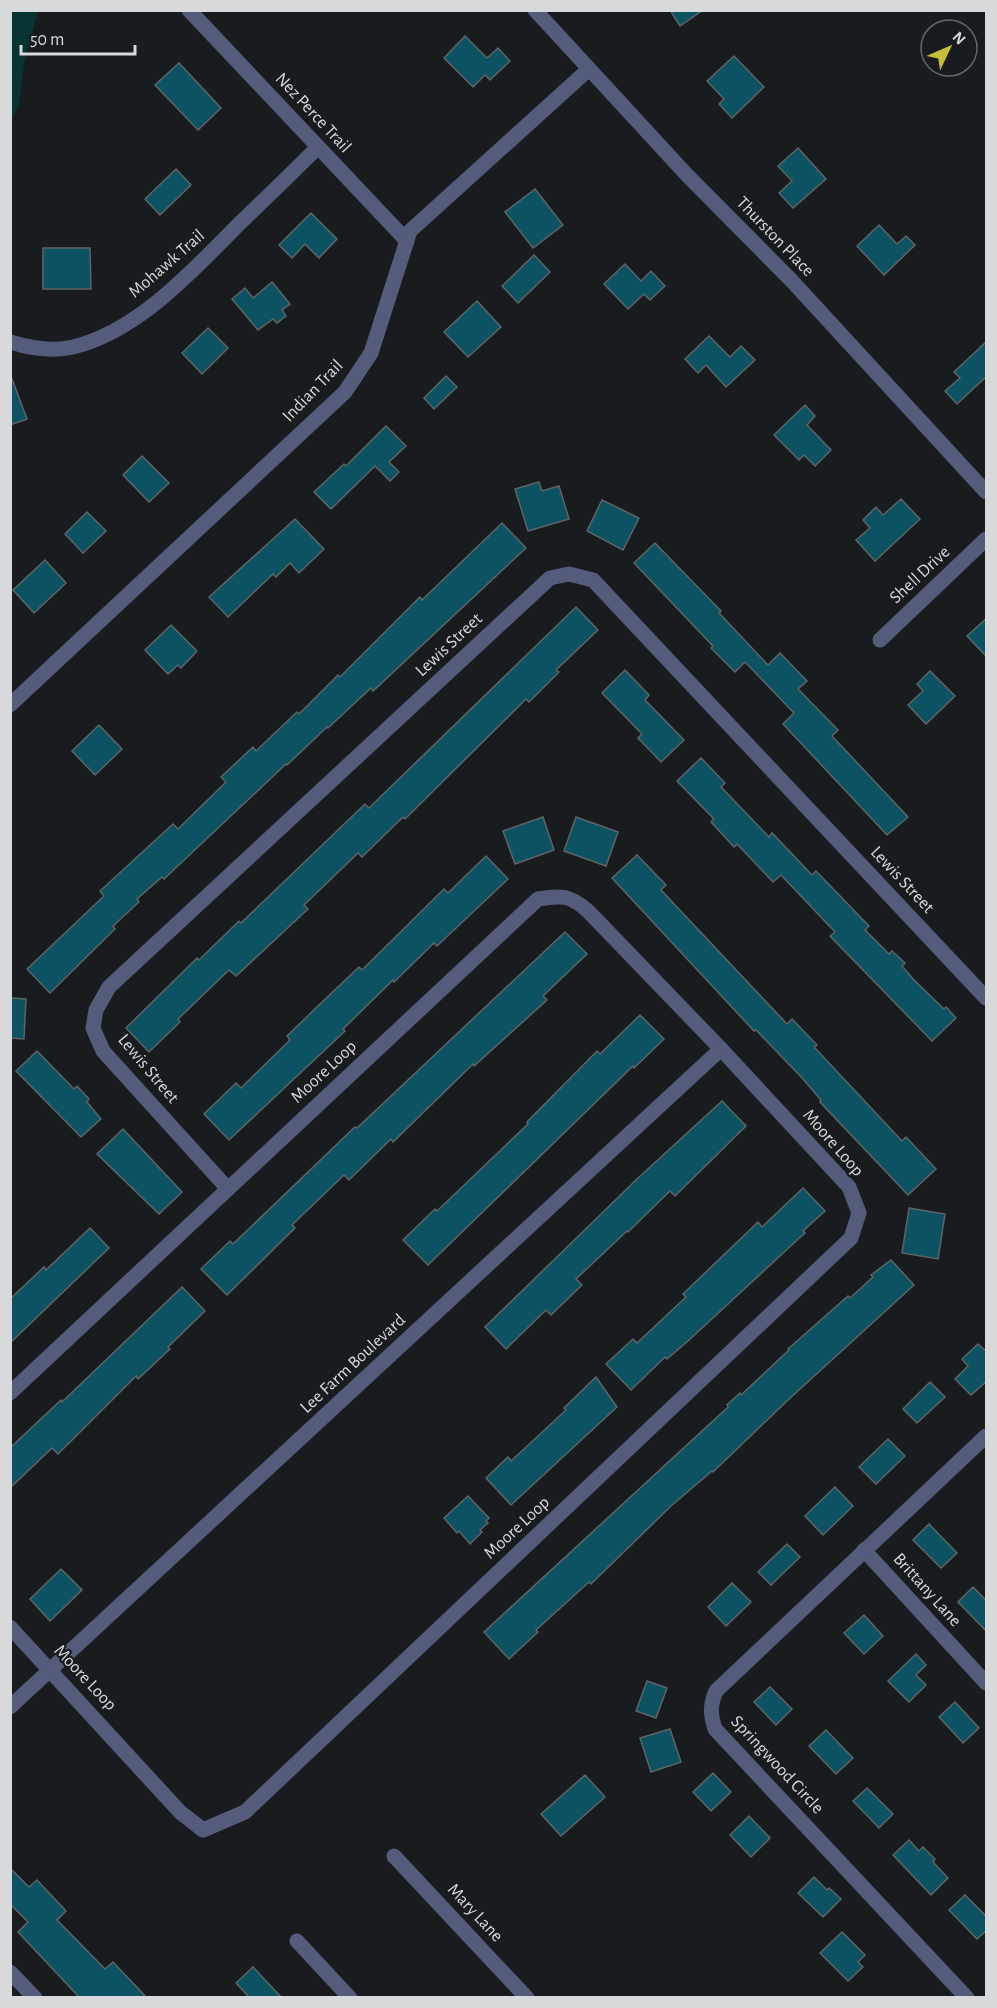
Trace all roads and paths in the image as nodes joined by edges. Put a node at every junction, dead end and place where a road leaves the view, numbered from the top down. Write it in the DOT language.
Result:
graph roads {
  1 [pos="189,10"];
  2 [pos="535,10"];
  3 [pos="589,69"];
  4 [pos="318,147"];
  5 [pos="407,241"];
  6 [pos="10,342"];
  7 [pos="987,492"];
  8 [pos="987,539"];
  9 [pos="880,640"];
  10 [pos="10,705"];
  11 [pos="987,998"];
  12 [pos="721,1049"];
  13 [pos="228,1189"];
  14 [pos="10,1393"];
  15 [pos="987,1436"];
  16 [pos="864,1550"];
  17 [pos="10,1627"];
  18 [pos="51,1670"];
  19 [pos="987,1683"];
  20 [pos="10,1707"];
  21 [pos="394,1856"];
  22 [pos="297,1941"];
  23 [pos="10,1972"];
  24 [pos="34,1998"];
  25 [pos="350,1998"];
  26 [pos="527,1998"];
  27 [pos="967,1998"];
  1 -- 4 [label="street, Nez Perce Trail"];
  2 -- 3 [label="street, Thurston Place"];
  3 -- 5 [label="street, Indian Trail"];
  3 -- 7 [label="street, Thurston Place"];
  4 -- 5 [label="street, Nez Perce Trail"];
  4 -- 6 [label="street, Mohawk Trail"];
  5 -- 10 [label="street, Indian Trail"];
  8 -- 9 [label="street, Shell Drive"];
  11 -- 13 [label="street, Lewis Street"];
  12 -- 13 [label="street, Moore Loop"];
  12 -- 18 [label="street, Lee Farm Boulevard"];
  12 -- 18 [label="street, Moore Loop"];
  13 -- 14 [label="street, Moore Loop"];
  15 -- 16 [label="street, Springwood Circle"];
  16 -- 19 [label="street, Brittany Lane"];
  16 -- 27 [label="street, Springwood Circle"];
  17 -- 18 [label="street, Moore Loop"];
  18 -- 20 [label="street, Lee Farm Boulevard"];
  21 -- 26 [label="street, Mary Lane"];
  22 -- 25 [label="street"];
  23 -- 24 [label="street"];
}
